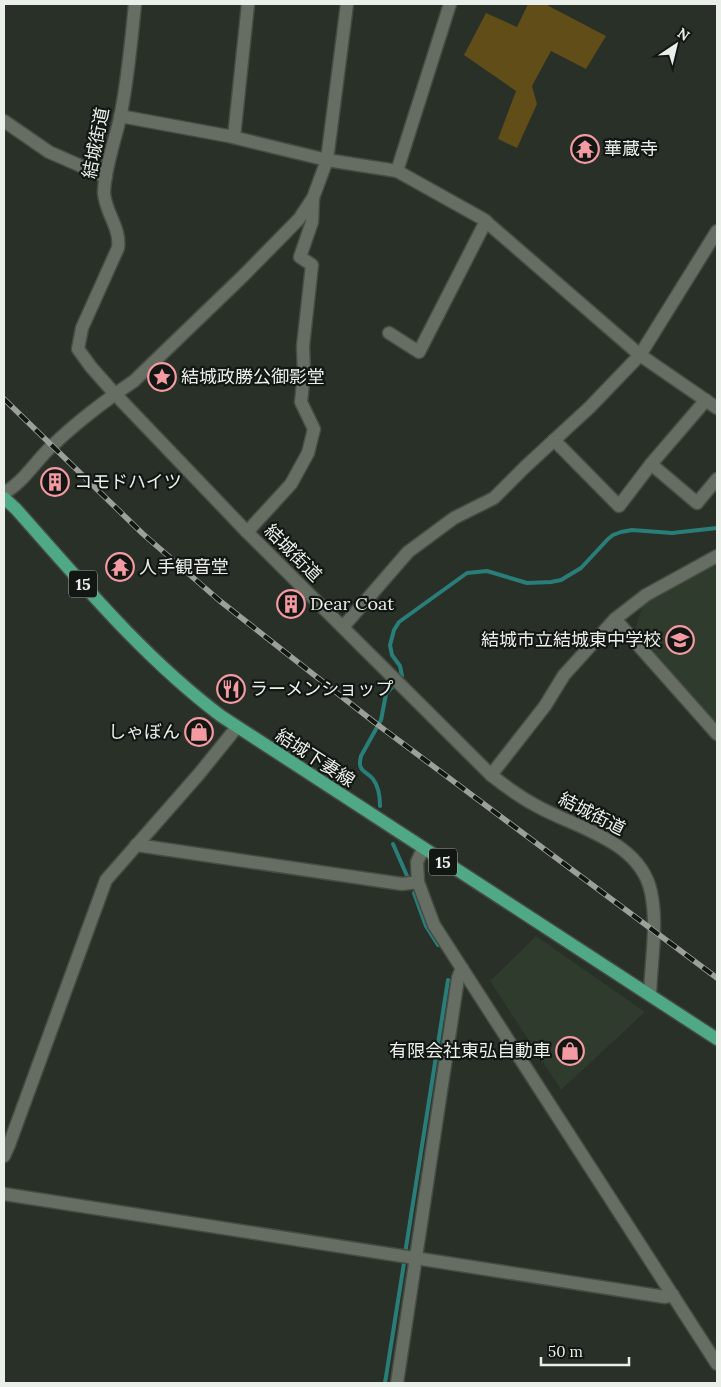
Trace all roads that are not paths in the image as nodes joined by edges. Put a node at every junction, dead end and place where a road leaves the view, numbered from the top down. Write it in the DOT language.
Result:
graph roads {
  1 [pos="135,4"];
  2 [pos="248,4"];
  3 [pos="347,4"];
  4 [pos="450,4"];
  5 [pos="120,116"];
  6 [pos="4,121"];
  7 [pos="234,137"];
  8 [pos="327,160"];
  9 [pos="397,171"];
  10 [pos="106,177"];
  11 [pos="313,198"];
  12 [pos="486,221"];
  13 [pos="717,231"];
  14 [pos="390,334"];
  15 [pos="640,355"];
  16 [pos="115,394"];
  17 [pos="706,400"];
  18 [pos="717,408"];
  19 [pos="554,440"];
  20 [pos="651,464"];
  21 [pos="717,479"];
  22 [pos="4,493"];
  23 [pos="4,498"];
  24 [pos="248,532"];
  25 [pos="717,556"];
  26 [pos="616,619"];
  27 [pos="343,628"];
  28 [pos="237,727"];
  29 [pos="717,734"];
  30 [pos="491,775"];
  31 [pos="136,845"];
  32 [pos="423,849"];
  33 [pos="418,882"];
  34 [pos="462,968"];
  35 [pos="650,995"];
  36 [pos="717,1040"];
  37 [pos="4,1156"];
  38 [pos="4,1194"];
  39 [pos="415,1259"];
  40 [pos="673,1295"];
  41 [pos="717,1364"];
  42 [pos="397,1383"];
  1 -- 5 [label="street, 結城街道"];
  2 -- 7 [label="street"];
  3 -- 8 [label="street"];
  4 -- 9 [label="street"];
  5 -- 7 [label="street"];
  5 -- 10 [label="street, 結城街道"];
  6 -- 10 [label="street"];
  7 -- 8 [label="street"];
  8 -- 9 [label="street"];
  8 -- 11 [label="street"];
  9 -- 12 [label="street"];
  10 -- 16 [label="street, 結城街道"];
  11 -- 16 [label="street"];
  11 -- 24 [label="street"];
  12 -- 14 [label="street"];
  12 -- 15 [label="street"];
  13 -- 15 [label="street"];
  15 -- 17 [label="street"];
  15 -- 19 [label="street"];
  16 -- 22 [label="street"];
  16 -- 24 [label="street, 結城街道"];
  17 -- 18 [label="street"];
  17 -- 20 [label="street"];
  19 -- 20 [label="street"];
  19 -- 27 [label="street"];
  20 -- 21 [label="street"];
  23 -- 28 [label="main road, 結城下妻線 / 15"];
  24 -- 27 [label="street, 結城街道"];
  25 -- 26 [label="street"];
  26 -- 29 [label="street"];
  26 -- 30 [label="street"];
  27 -- 30 [label="street, 結城街道"];
  28 -- 31 [label="street"];
  28 -- 32 [label="main road, 結城下妻線 / 15"];
  30 -- 35 [label="street, 結城街道"];
  31 -- 33 [label="street"];
  31 -- 37 [label="street"];
  32 -- 33 [label="street"];
  32 -- 35 [label="main road, 結城下妻線 / 15"];
  33 -- 34 [label="street"];
  34 -- 39 [label="street"];
  34 -- 40 [label="street"];
  35 -- 36 [label="main road, 15"];
  38 -- 39 [label="street"];
  39 -- 40 [label="street"];
  39 -- 42 [label="street"];
  40 -- 41 [label="street"];
}
